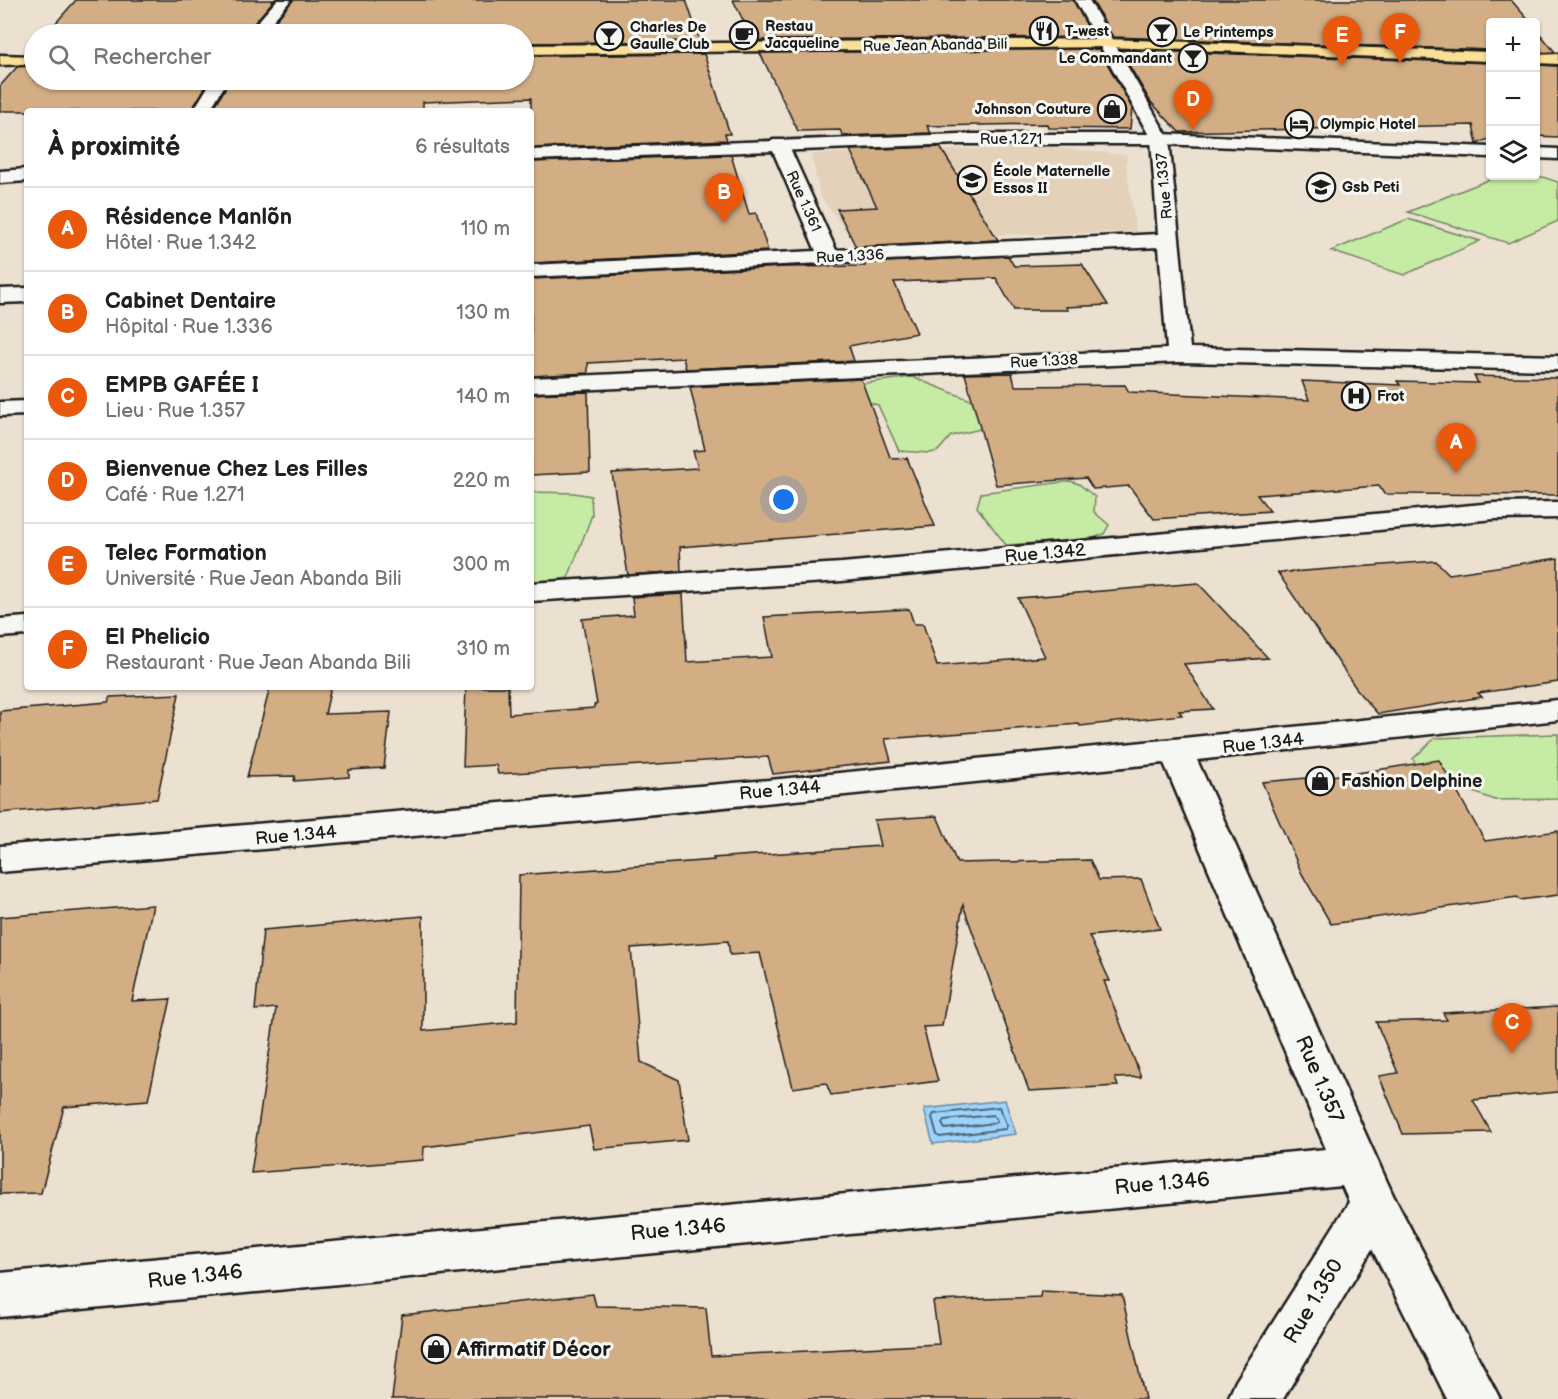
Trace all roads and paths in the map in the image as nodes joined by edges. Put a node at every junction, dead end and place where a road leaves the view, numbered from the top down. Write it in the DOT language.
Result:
graph roads {
  1 [pos="284,0"];
  2 [pos="1082,0"];
  3 [pos="263,24"];
  4 [pos="1105,43"];
  5 [pos="534,50"];
  6 [pos="1486,57"];
  7 [pos="1540,58"];
  8 [pos="1558,59"];
  9 [pos="0,60"];
  10 [pos="24,60"];
  11 [pos="214,90"];
  12 [pos="203,108"];
  13 [pos="1160,139"];
  14 [pos="779,144"];
  15 [pos="1486,152"];
  16 [pos="1540,153"];
  17 [pos="534,154"];
  18 [pos="1558,154"];
  19 [pos="24,176"];
  20 [pos="0,177"];
  21 [pos="1169,240"];
  22 [pos="829,257"];
  23 [pos="534,271"];
  24 [pos="24,295"];
  25 [pos="0,296"];
  26 [pos="1558,345"];
  27 [pos="1179,355"];
  28 [pos="1527,363"];
  29 [pos="1558,363"];
  30 [pos="534,385"];
  31 [pos="24,408"];
  32 [pos="0,410"];
  33 [pos="1555,513"];
  34 [pos="534,591"];
  35 [pos="24,626"];
  36 [pos="0,628"];
  37 [pos="1558,710"];
  38 [pos="1177,753"];
  39 [pos="0,859"];
  40 [pos="1365,1184"];
  41 [pos="0,1295"];
  42 [pos="1254,1399"];
  43 [pos="1474,1399"];
  1 -- 3 [label="street"];
  2 -- 4 [label="street, Rue 1.337"];
  4 -- 5 [label="main road, Rue Jean Abanda Bili"];
  4 -- 6 [label="main road, Rue Jean Abanda Bili"];
  4 -- 13 [label="street, Rue 1.337"];
  7 -- 8 [label="main road"];
  9 -- 10 [label="main road"];
  11 -- 12 [label="street"];
  13 -- 14 [label="street, Rue 1.271"];
  13 -- 15 [label="street, Rue 1.271"];
  13 -- 21 [label="street, Rue 1.337"];
  14 -- 17 [label="street, Rue 1.271"];
  14 -- 22 [label="street, Rue 1.361"];
  16 -- 18 [label="street"];
  19 -- 20 [label="street"];
  21 -- 22 [label="street, Rue 1.336"];
  21 -- 27 [label="street, Rue 1.337"];
  22 -- 23 [label="street, Rue 1.336"];
  24 -- 25 [label="street"];
  26 -- 28 [label="street"];
  27 -- 28 [label="street, Rue 1.338"];
  27 -- 30 [label="street, Rue 1.338"];
  28 -- 29 [label="street, Rue 1.338"];
  31 -- 32 [label="street"];
  33 -- 34 [label="street, Rue 1.342"];
  35 -- 36 [label="street"];
  37 -- 38 [label="street, Rue 1.344"];
  38 -- 39 [label="street, Rue 1.344"];
  38 -- 40 [label="street, Rue 1.357"];
  40 -- 41 [label="street, Rue 1.346"];
  40 -- 42 [label="street, Rue 1.350"];
  40 -- 43 [label="street, Rue 1.357"];
}
